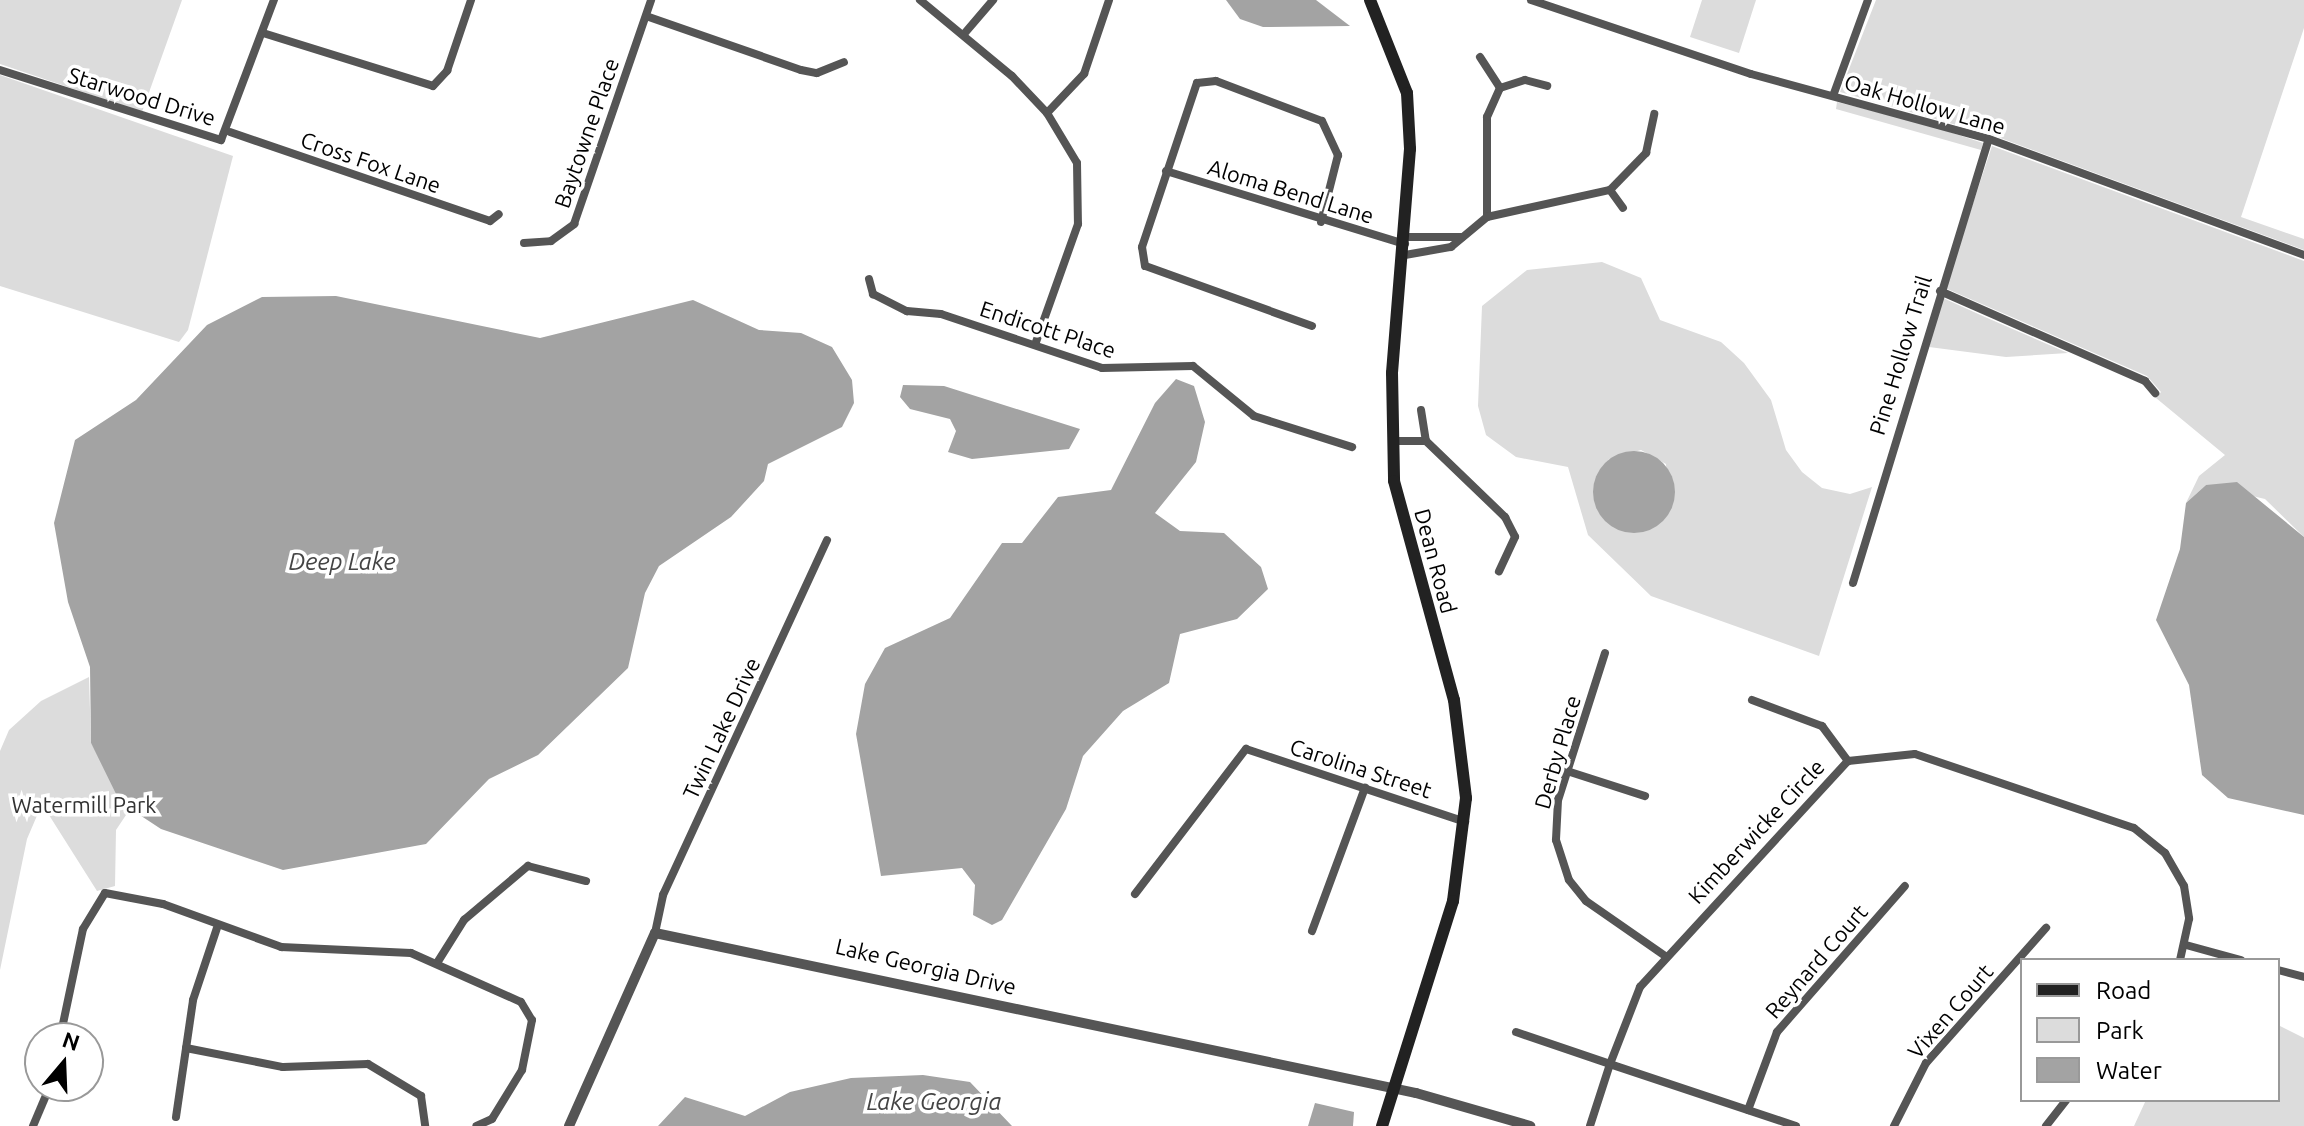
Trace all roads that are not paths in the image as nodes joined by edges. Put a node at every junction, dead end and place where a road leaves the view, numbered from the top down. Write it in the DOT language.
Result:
graph roads {
  1 [pos="274,0"];
  2 [pos="471,0"];
  3 [pos="651,0"];
  4 [pos="920,0"];
  5 [pos="993,0"];
  6 [pos="1109,0"];
  7 [pos="1370,0"];
  8 [pos="1531,0"];
  9 [pos="1868,0"];
  10 [pos="646,16"];
  11 [pos="263,33"];
  12 [pos="964,34"];
  13 [pos="1480,57"];
  14 [pos="844,62"];
  15 [pos="0,70"];
  16 [pos="1547,86"];
  17 [pos="1500,88"];
  18 [pos="1833,96"];
  19 [pos="1047,113"];
  20 [pos="1654,114"];
  21 [pos="230,132"];
  22 [pos="1989,139"];
  23 [pos="1166,171"];
  24 [pos="1610,190"];
  25 [pos="1623,208"];
  26 [pos="499,214"];
  27 [pos="1487,217"];
  28 [pos="1321,222"];
  29 [pos="1463,237"];
  30 [pos="524,243"];
  31 [pos="1405,245"];
  32 [pos="2304,255"];
  33 [pos="869,279"];
  34 [pos="1940,291"];
  35 [pos="1312,326"];
  36 [pos="1035,345"];
  37 [pos="2155,393"];
  38 [pos="1421,410"];
  39 [pos="1391,441"];
  40 [pos="1426,441"];
  41 [pos="1352,447"];
  42 [pos="827,540"];
  43 [pos="1499,571"];
  44 [pos="1853,583"];
  45 [pos="1605,653"];
  46 [pos="1752,700"];
  47 [pos="1848,761"];
  48 [pos="1567,771"];
  49 [pos="1365,788"];
  50 [pos="1645,796"];
  51 [pos="1465,822"];
  52 [pos="586,881"];
  53 [pos="1905,886"];
  54 [pos="1135,894"];
  55 [pos="217,928"];
  56 [pos="2046,928"];
  57 [pos="1312,931"];
  58 [pos="655,933"];
  59 [pos="2186,945"];
  60 [pos="1665,956"];
  61 [pos="2181,958"];
  62 [pos="2234,958"];
  63 [pos="437,963"];
  64 [pos="2280,971"];
  65 [pos="2304,977"];
  66 [pos="63,1022"];
  67 [pos="1516,1032"];
  68 [pos="186,1048"];
  69 [pos="1610,1064"];
  70 [pos="1394,1089"];
  71 [pos="43,1102"];
  72 [pos="2064,1102"];
  73 [pos="1748,1110"];
  74 [pos="176,1117"];
  75 [pos="33,1126"];
  76 [pos="425,1126"];
  77 [pos="476,1126"];
  78 [pos="569,1126"];
  79 [pos="1382,1126"];
  80 [pos="1530,1126"];
  81 [pos="1590,1126"];
  82 [pos="1796,1126"];
  83 [pos="1894,1126"];
  84 [pos="2046,1126"];
  1 -- 11 [label="street, Starwood Drive"];
  2 -- 11 [label="street"];
  3 -- 10 [label="street, Baytowne Place"];
  4 -- 12 [label="street"];
  5 -- 12 [label="street"];
  6 -- 19 [label="street"];
  7 -- 31 [label="main road, Dean Road"];
  8 -- 18 [label="street, Oak Hollow Lane"];
  9 -- 18 [label="street"];
  10 -- 14 [label="street"];
  10 -- 30 [label="street, Baytowne Place"];
  11 -- 21 [label="street, Starwood Drive"];
  12 -- 19 [label="street"];
  13 -- 17 [label="street"];
  15 -- 21 [label="street, Starwood Drive"];
  16 -- 17 [label="street"];
  17 -- 27 [label="street"];
  18 -- 22 [label="street, Oak Hollow Lane"];
  19 -- 36 [label="street"];
  20 -- 24 [label="street"];
  21 -- 26 [label="street, Cross Fox Lane"];
  22 -- 32 [label="street, Oak Hollow Lane"];
  22 -- 34 [label="street, Pine Hollow Trail"];
  23 -- 28 [label="street, Aloma Bend Lane"];
  23 -- 28 [label="street"];
  23 -- 35 [label="street"];
  24 -- 25 [label="street"];
  24 -- 27 [label="street, Aloma Bend Lane"];
  27 -- 29 [label="street, Aloma Bend Lane"];
  28 -- 31 [label="street, Aloma Bend Lane"];
  29 -- 31 [label="street, Aloma Bend Lane"];
  29 -- 31 [label="street, Aloma Bend Lane"];
  31 -- 39 [label="main road, Dean Road"];
  33 -- 36 [label="street, Endicott Place"];
  34 -- 37 [label="street"];
  34 -- 44 [label="street, Pine Hollow Trail"];
  36 -- 41 [label="street, Endicott Place"];
  38 -- 40 [label="street"];
  39 -- 40 [label="street"];
  39 -- 51 [label="main road, Dean Road"];
  40 -- 43 [label="street"];
  42 -- 58 [label="street, Twin Lake Drive"];
  45 -- 48 [label="street, Derby Place"];
  46 -- 47 [label="street"];
  47 -- 59 [label="street, Kimberwicke Circle"];
  47 -- 60 [label="street, Kimberwicke Circle"];
  48 -- 50 [label="street"];
  48 -- 60 [label="street, Derby Place"];
  49 -- 51 [label="street, Carolina Street"];
  49 -- 54 [label="street, Carolina Street"];
  49 -- 57 [label="street"];
  51 -- 70 [label="main road, Dean Road"];
  52 -- 63 [label="street"];
  53 -- 73 [label="street, Reynard Court"];
  55 -- 63 [label="street"];
  55 -- 66 [label="street"];
  55 -- 68 [label="street"];
  56 -- 83 [label="street, Vixen Court"];
  58 -- 70 [label="street, Lake Georgia Drive"];
  58 -- 78 [label="street"];
  59 -- 61 [label="street, Kimberwicke Circle"];
  59 -- 62 [label="street"];
  60 -- 69 [label="street, Kimberwicke Circle"];
  63 -- 77 [label="street"];
  64 -- 65 [label="street"];
  67 -- 69 [label="street"];
  68 -- 74 [label="street"];
  68 -- 76 [label="street"];
  69 -- 73 [label="street"];
  69 -- 81 [label="street, Kimberwicke Circle"];
  70 -- 79 [label="main road, Dean Road"];
  70 -- 80 [label="street, Lake Georgia Drive"];
  71 -- 75 [label="street"];
  72 -- 84 [label="street"];
  73 -- 82 [label="street"];
}
